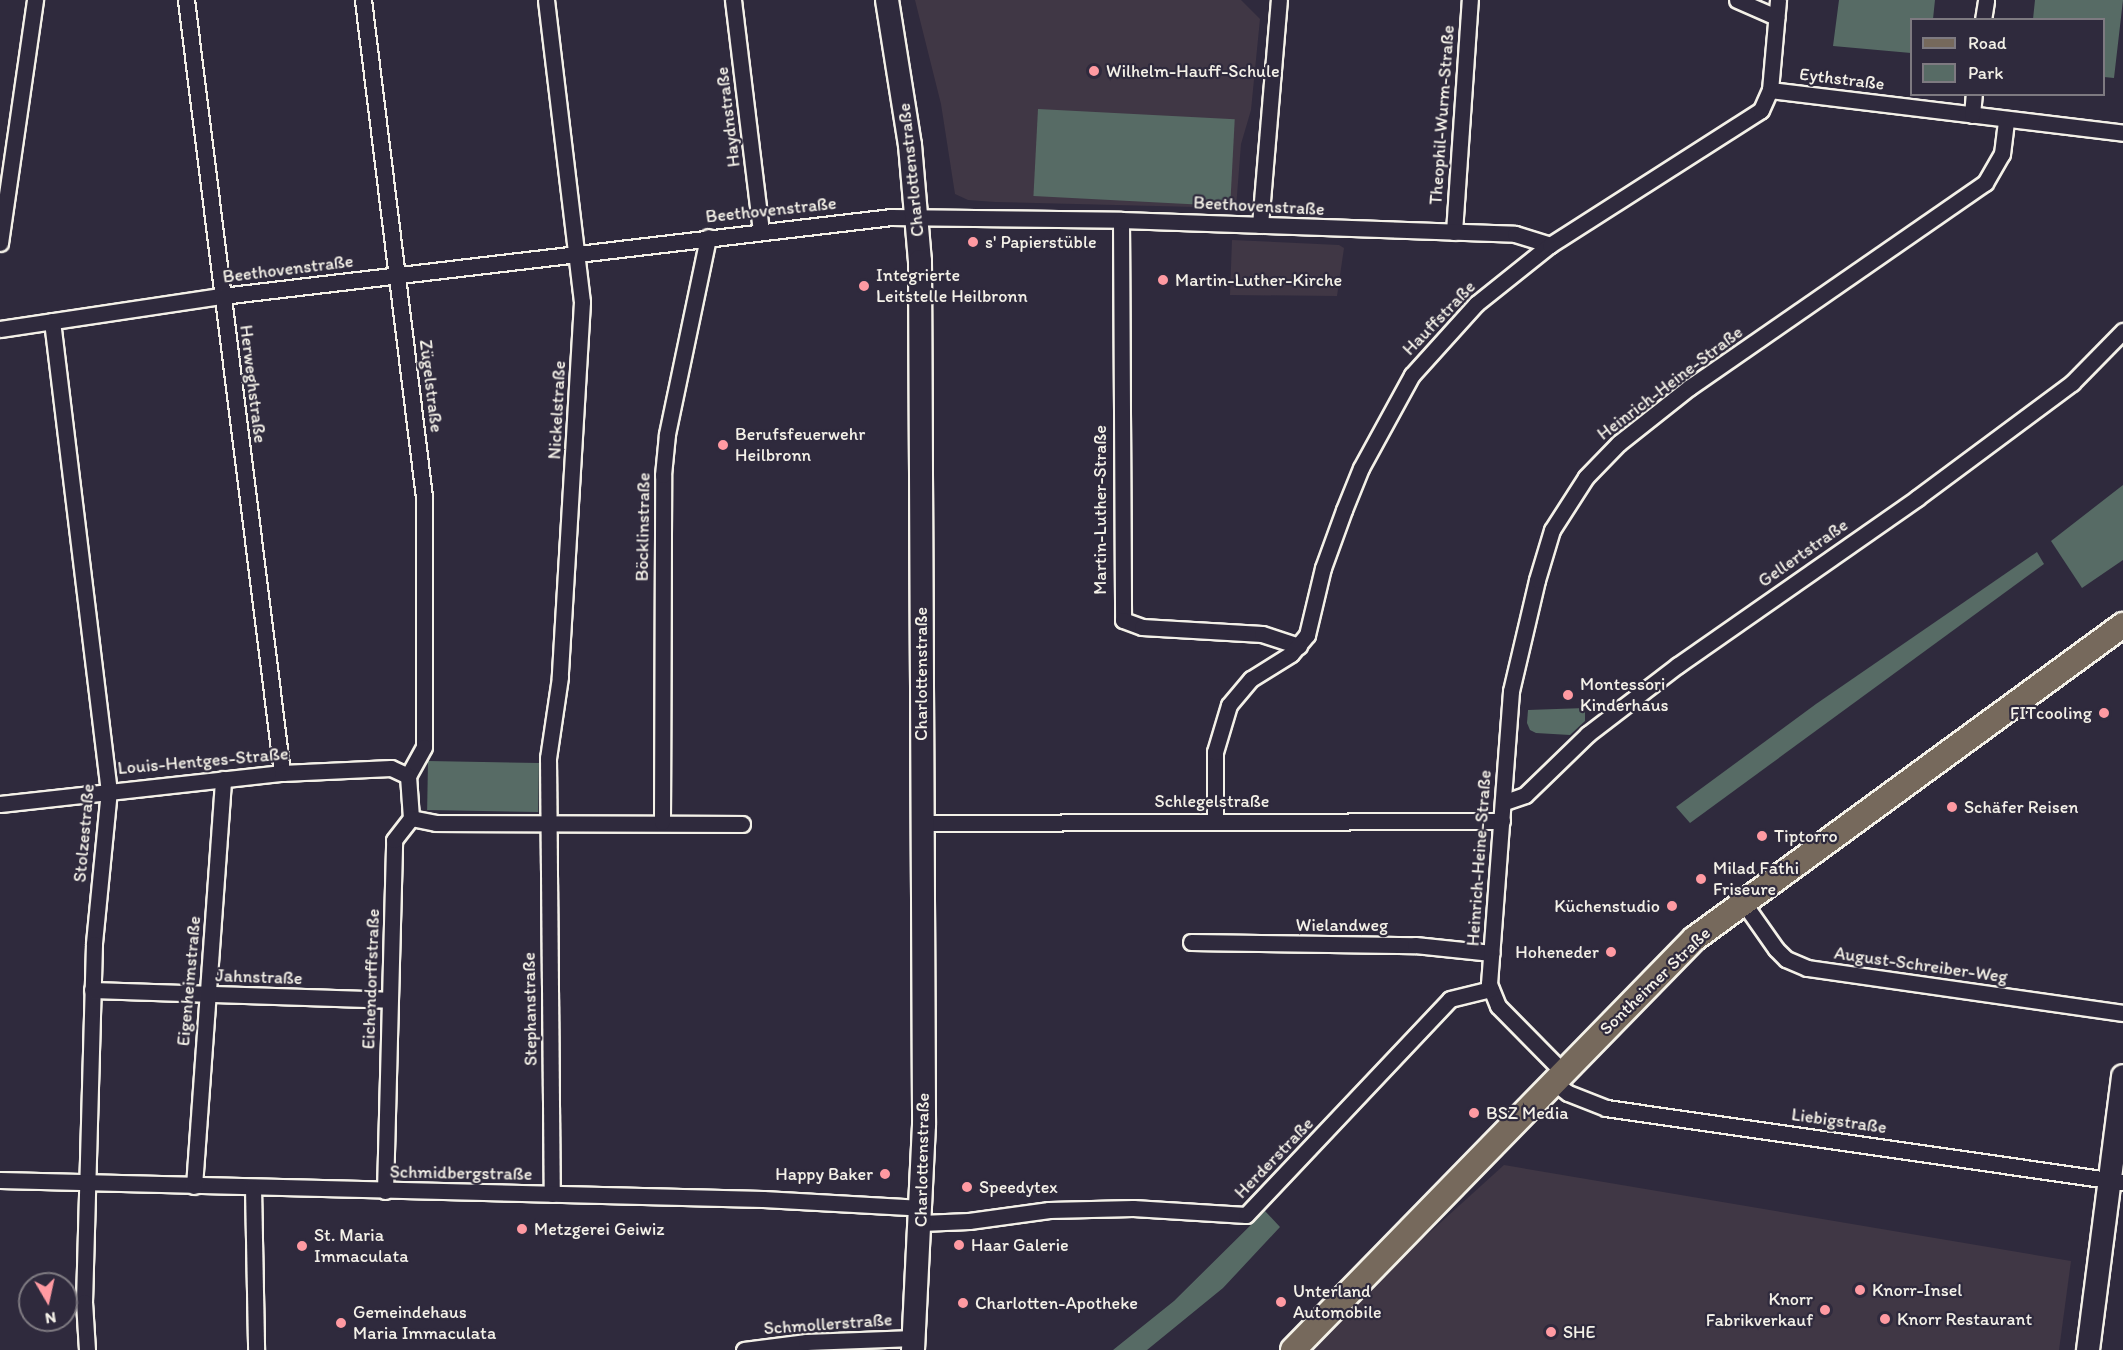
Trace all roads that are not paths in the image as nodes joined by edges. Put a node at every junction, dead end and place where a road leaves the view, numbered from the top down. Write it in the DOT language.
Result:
graph roads {
  1 [pos="36,0"];
  2 [pos="186,0"];
  3 [pos="363,0"];
  4 [pos="546,0"];
  5 [pos="733,0"];
  6 [pos="887,0"];
  7 [pos="1279,0"];
  8 [pos="1470,0"];
  9 [pos="1737,0"];
  10 [pos="1778,0"];
  11 [pos="1986,0"];
  12 [pos="1776,17"];
  13 [pos="1983,18"];
  14 [pos="1770,90"];
  15 [pos="1974,96"];
  16 [pos="1972,114"];
  17 [pos="2006,120"];
  18 [pos="2123,133"];
  19 [pos="917,216"];
  20 [pos="1121,220"];
  21 [pos="1260,225"];
  22 [pos="761,230"];
  23 [pos="1454,232"];
  24 [pos="708,237"];
  25 [pos="0,243"];
  26 [pos="1550,245"];
  27 [pos="579,255"];
  28 [pos="397,275"];
  29 [pos="222,296"];
  30 [pos="52,321"];
  31 [pos="0,329"];
  32 [pos="2123,331"];
  33 [pos="2123,625"];
  34 [pos="1299,646"];
  35 [pos="282,772"];
  36 [pos="408,776"];
  37 [pos="223,779"];
  38 [pos="109,790"];
  39 [pos="1505,802"];
  40 [pos="0,804"];
  41 [pos="411,819"];
  42 [pos="1215,820"];
  43 [pos="1502,821"];
  44 [pos="662,822"];
  45 [pos="546,823"];
  46 [pos="742,824"];
  47 [pos="921,824"];
  48 [pos="1743,902"];
  49 [pos="1191,942"];
  50 [pos="1492,953"];
  51 [pos="1491,989"];
  52 [pos="92,990"];
  53 [pos="207,994"];
  54 [pos="389,1000"];
  55 [pos="2123,1013"];
  56 [pos="2123,1076"];
  57 [pos="1560,1078"];
  58 [pos="0,1180"];
  59 [pos="2116,1181"];
  60 [pos="87,1184"];
  61 [pos="194,1186"];
  62 [pos="253,1187"];
  63 [pos="385,1191"];
  64 [pos="552,1194"];
  65 [pos="921,1215"];
  66 [pos="914,1344"];
  67 [pos="87,1350"];
  68 [pos="256,1350"];
  69 [pos="744,1350"];
  70 [pos="1293,1350"];
  71 [pos="2088,1350"];
  1 -- 25 [label="street"];
  2 -- 29 [label="street, Herweghstraße"];
  3 -- 28 [label="street, Zügelstraße"];
  4 -- 27 [label="street, Nickelstraße"];
  5 -- 22 [label="street, Haydnstraße"];
  6 -- 19 [label="main road, Charlottenstraße"];
  7 -- 21 [label="street"];
  8 -- 23 [label="street, Theophil-Wurm-Straße"];
  9 -- 12 [label="street"];
  10 -- 12 [label="street, Hauffstraße"];
  11 -- 13 [label="street"];
  12 -- 14 [label="street, Hauffstraße"];
  14 -- 16 [label="street, Eythstraße"];
  14 -- 26 [label="street, Hauffstraße"];
  15 -- 16 [label="street"];
  16 -- 17 [label="street, Eythstraße"];
  17 -- 18 [label="street, Eythstraße"];
  17 -- 39 [label="street, Heinrich-Heine-Straße"];
  19 -- 20 [label="street, Beethovenstraße"];
  19 -- 22 [label="street, Beethovenstraße"];
  19 -- 47 [label="main road, Charlottenstraße"];
  20 -- 21 [label="street, Beethovenstraße"];
  20 -- 34 [label="street, Martin-Luther-Straße"];
  21 -- 23 [label="street, Beethovenstraße"];
  22 -- 24 [label="street, Beethovenstraße"];
  23 -- 26 [label="street, Beethovenstraße"];
  24 -- 27 [label="street, Beethovenstraße"];
  24 -- 44 [label="street, Böcklinstraße"];
  26 -- 34 [label="street, Hauffstraße"];
  27 -- 28 [label="street, Beethovenstraße"];
  27 -- 45 [label="street, Nickelstraße"];
  28 -- 29 [label="street, Beethovenstraße"];
  28 -- 36 [label="street, Zügelstraße"];
  29 -- 30 [label="street, Beethovenstraße"];
  29 -- 35 [label="street, Herweghstraße"];
  30 -- 31 [label="street, Beethovenstraße"];
  30 -- 38 [label="street, Stolzestraße"];
  32 -- 39 [label="street, Gellertstraße"];
  33 -- 48 [label="main road, Sontheimer Straße"];
  34 -- 42 [label="street"];
  35 -- 36 [label="street, Louis-Hentges-Straße"];
  35 -- 37 [label="street, Louis-Hentges-Straße"];
  36 -- 41 [label="street"];
  37 -- 38 [label="street, Louis-Hentges-Straße"];
  37 -- 53 [label="street, Eigenheimstraße"];
  38 -- 40 [label="street, Louis-Hentges-Straße"];
  38 -- 52 [label="street, Stolzestraße"];
  39 -- 43 [label="street, Heinrich-Heine-Straße"];
  41 -- 45 [label="street"];
  41 -- 54 [label="street, Eichendorffstraße"];
  42 -- 43 [label="street, Schlegelstraße"];
  42 -- 47 [label="street, Schlegelstraße"];
  43 -- 50 [label="street, Heinrich-Heine-Straße"];
  44 -- 45 [label="street"];
  44 -- 46 [label="street"];
  45 -- 64 [label="street, Stephanstraße"];
  47 -- 65 [label="main road, Charlottenstraße"];
  48 -- 55 [label="street, August-Schreiber-Weg"];
  48 -- 57 [label="main road, Sontheimer Straße"];
  49 -- 50 [label="street, Wielandweg"];
  50 -- 51 [label="street, Heinrich-Heine-Straße"];
  51 -- 57 [label="street"];
  51 -- 65 [label="street, Herderstraße"];
  52 -- 53 [label="street, Jahnstraße"];
  52 -- 60 [label="street, Stolzestraße"];
  53 -- 54 [label="street, Jahnstraße"];
  53 -- 61 [label="street, Eigenheimstraße"];
  54 -- 63 [label="street, Eichendorffstraße"];
  56 -- 59 [label="main road"];
  57 -- 59 [label="street, Liebigstraße"];
  57 -- 70 [label="main road, Sontheimer Straße"];
  58 -- 60 [label="street, Schmidbergstraße"];
  59 -- 71 [label="main road"];
  60 -- 61 [label="street, Schmidbergstraße"];
  60 -- 67 [label="street, Stolzestraße"];
  61 -- 62 [label="street, Schmidbergstraße"];
  62 -- 63 [label="street, Schmidbergstraße"];
  62 -- 68 [label="street"];
  63 -- 64 [label="street, Schmidbergstraße"];
  64 -- 65 [label="street, Schmidbergstraße"];
  65 -- 66 [label="main road, Charlottenstraße"];
  66 -- 69 [label="street, Schmollerstraße"];
}
